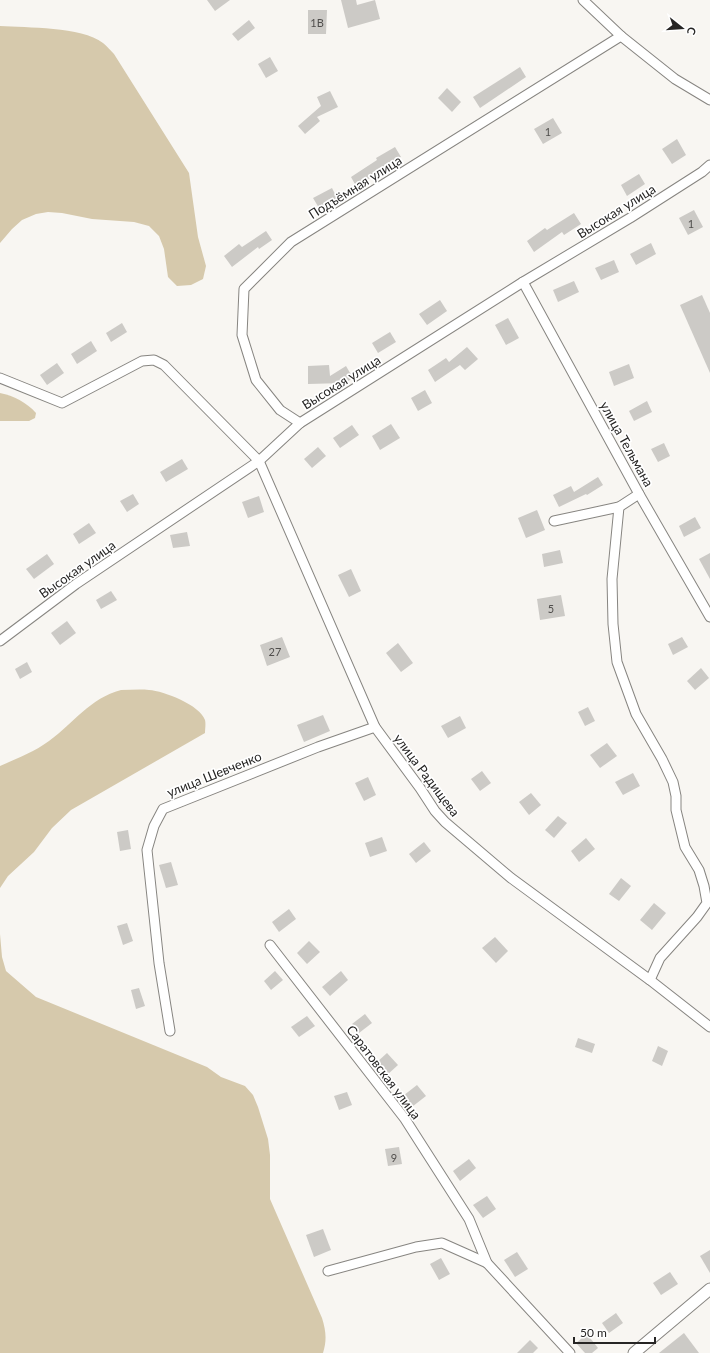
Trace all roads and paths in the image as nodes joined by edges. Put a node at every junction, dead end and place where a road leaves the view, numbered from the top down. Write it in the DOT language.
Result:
graph roads {
  1 [pos="583,0"];
  2 [pos="621,36"];
  3 [pos="710,100"];
  4 [pos="710,165"];
  5 [pos="523,282"];
  6 [pos="0,378"];
  7 [pos="300,423"];
  8 [pos="259,461"];
  9 [pos="639,494"];
  10 [pos="619,506"];
  11 [pos="554,521"];
  12 [pos="710,617"];
  13 [pos="0,641"];
  14 [pos="375,727"];
  15 [pos="270,945"];
  16 [pos="650,980"];
  17 [pos="710,1027"];
  18 [pos="170,1031"];
  19 [pos="487,1264"];
  20 [pos="328,1272"];
  21 [pos="710,1289"];
  22 [pos="570,1353"];
  23 [pos="634,1353"];
  1 -- 2 [label="street"];
  2 -- 3 [label="street"];
  2 -- 7 [label="street, Подъёмная улица"];
  4 -- 5 [label="street, Высокая улица"];
  5 -- 7 [label="street, Высокая улица"];
  5 -- 9 [label="street, улица Тельмана"];
  6 -- 8 [label="street"];
  7 -- 8 [label="street, Высокая улица"];
  8 -- 13 [label="street, Высокая улица"];
  8 -- 14 [label="street, улица Радищева"];
  9 -- 10 [label="street"];
  9 -- 12 [label="street, улица Тельмана"];
  10 -- 11 [label="street"];
  10 -- 16 [label="street"];
  14 -- 16 [label="street, улица Радищева"];
  14 -- 18 [label="street, улица Шевченко"];
  15 -- 19 [label="street, Саратовская улица"];
  16 -- 17 [label="street, улица Радищева"];
  19 -- 20 [label="street"];
  19 -- 22 [label="street"];
  21 -- 23 [label="street"];
}
